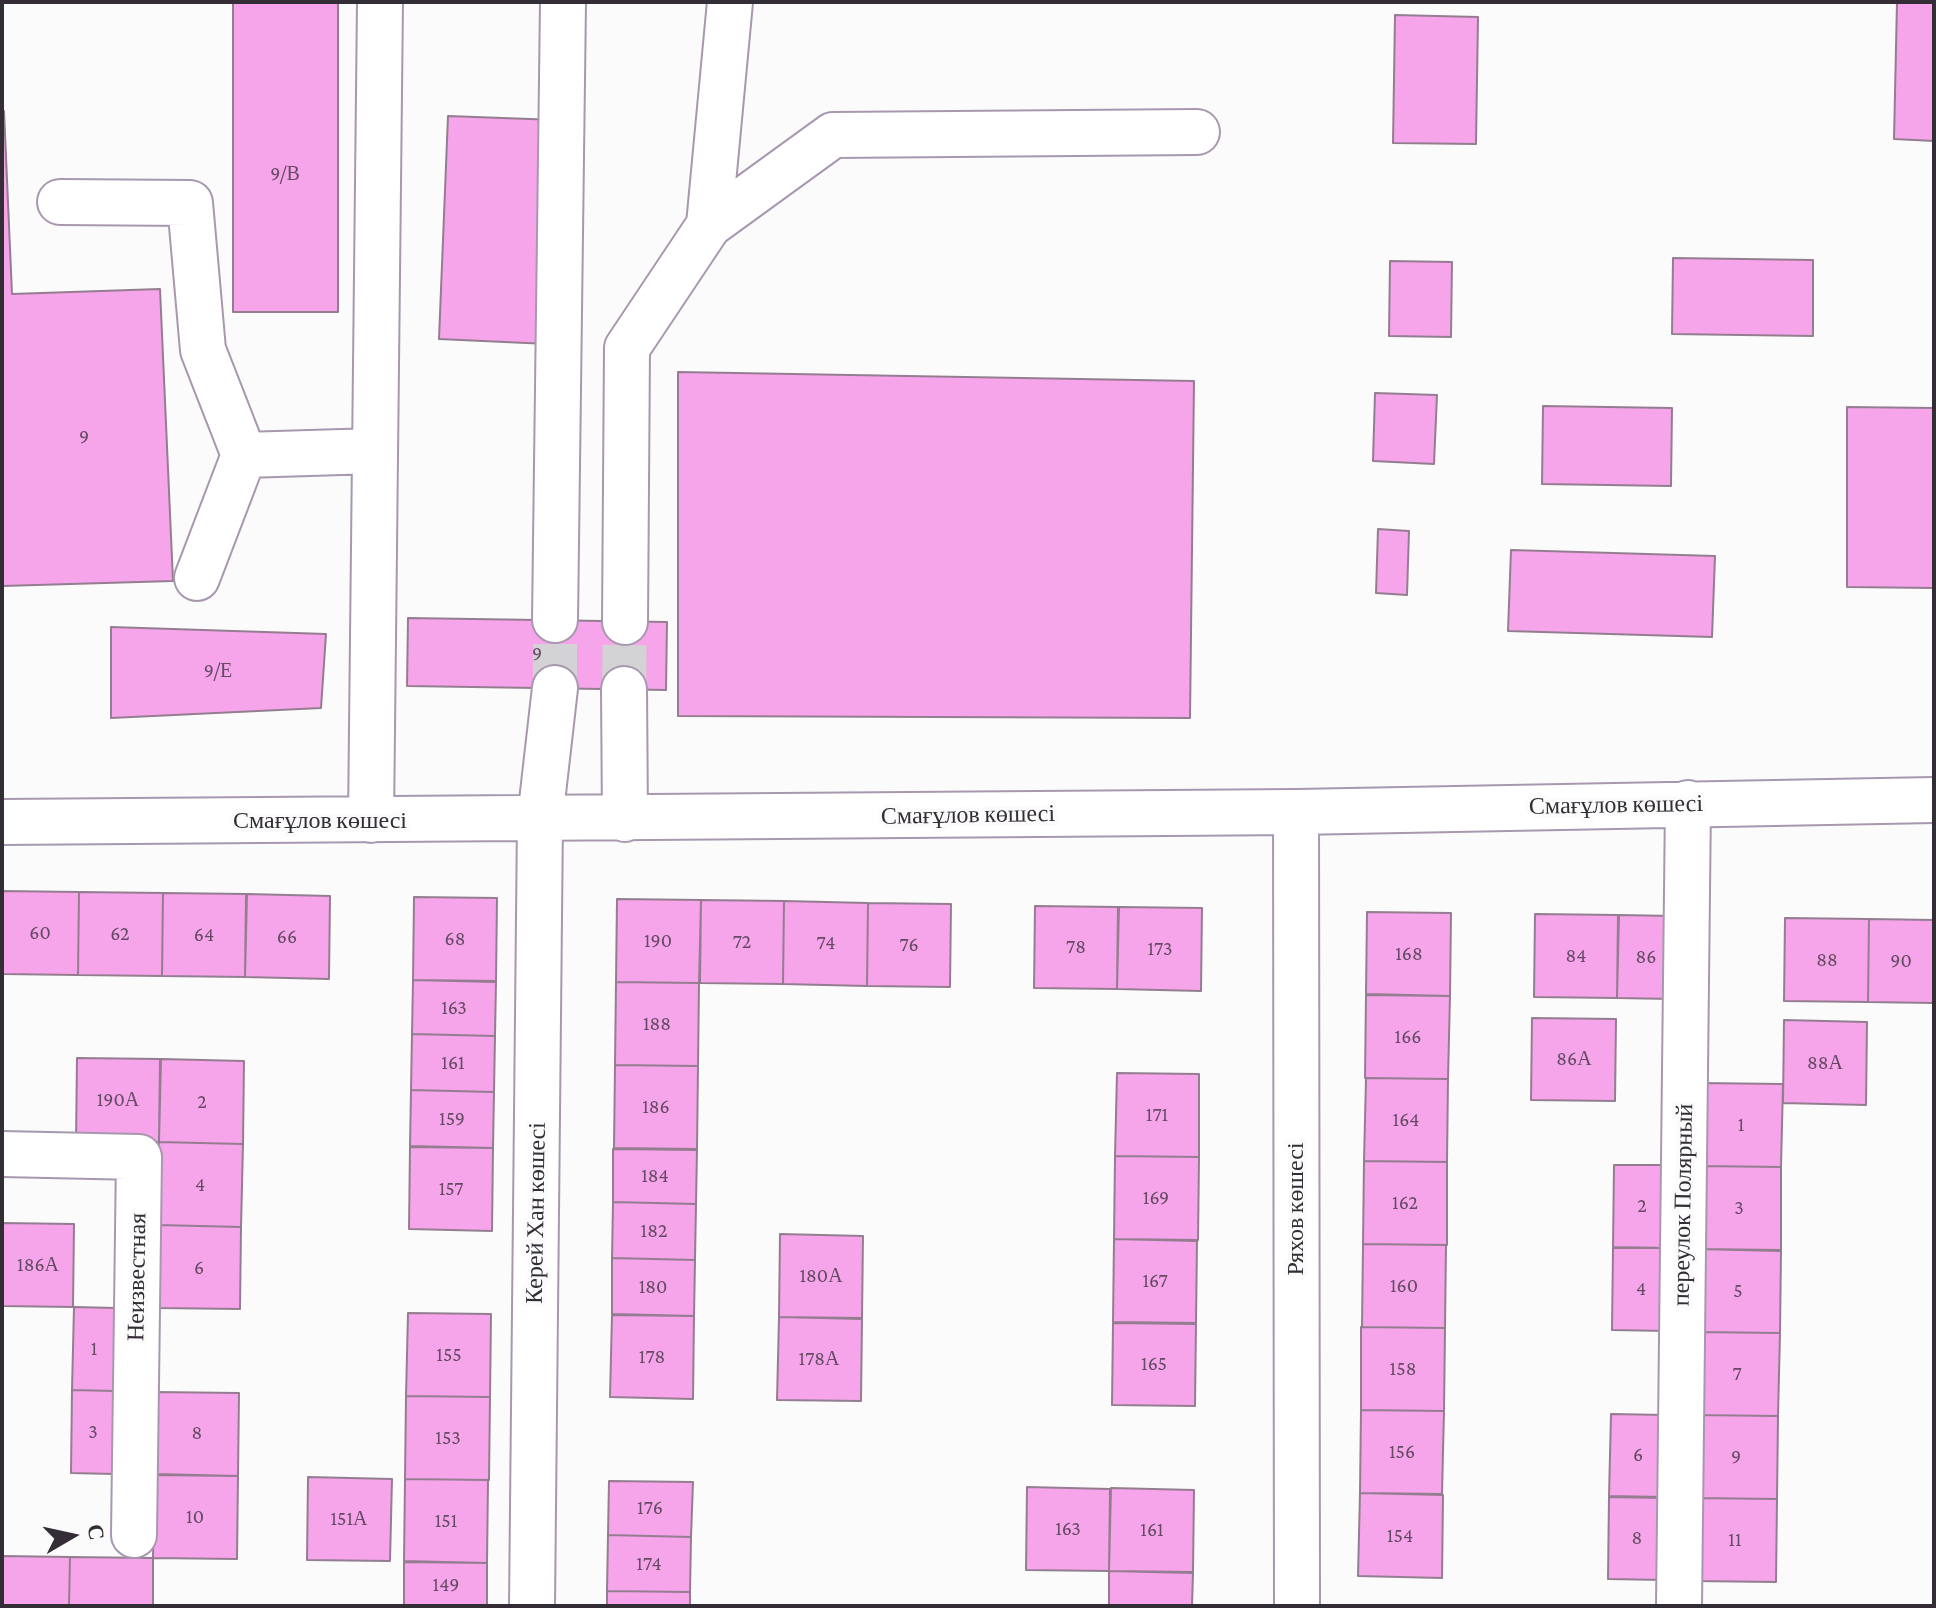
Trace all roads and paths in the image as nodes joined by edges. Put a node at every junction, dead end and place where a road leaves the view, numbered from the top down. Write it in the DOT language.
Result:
graph roads {
  1 [pos="380,2"];
  2 [pos="563,2"];
  3 [pos="730,2"];
  4 [pos="1197,132"];
  5 [pos="60,202"];
  6 [pos="709,225"];
  7 [pos="375,451"];
  8 [pos="244,455"];
  9 [pos="197,578"];
  10 [pos="555,620"];
  11 [pos="625,622"];
  12 [pos="555,688"];
  13 [pos="624,689"];
  14 [pos="1934,800"];
  15 [pos="1688,803"];
  16 [pos="1296,812"];
  17 [pos="540,819"];
  18 [pos="625,819"];
  19 [pos="371,820"];
  20 [pos="2,822"];
  21 [pos="2,1154"];
  22 [pos="134,1535"];
  23 [pos="532,1606"];
  24 [pos="1297,1606"];
  25 [pos="1679,1606"];
  1 -- 7 [label="street"];
  2 -- 10 [label="street"];
  3 -- 6 [label="street"];
  4 -- 6 [label="street"];
  5 -- 8 [label="street"];
  6 -- 11 [label="street"];
  7 -- 8 [label="street"];
  7 -- 19 [label="street"];
  8 -- 9 [label="street"];
  12 -- 17 [label="street, Керей Хан көшесі"];
  13 -- 18 [label="street"];
  14 -- 15 [label="street, Смағұлов көшесі"];
  15 -- 16 [label="street, Смағұлов көшесі"];
  15 -- 25 [label="street, переулок Полярный"];
  16 -- 18 [label="street, Смағұлов көшесі"];
  16 -- 24 [label="street, Ряхов көшесі"];
  17 -- 18 [label="street, Смағұлов көшесі"];
  17 -- 19 [label="street, Смағұлов көшесі"];
  17 -- 23 [label="street, Керей Хан көшесі"];
  19 -- 20 [label="street, Смағұлов көшесі"];
  21 -- 22 [label="street, Неизвестная"];
}
